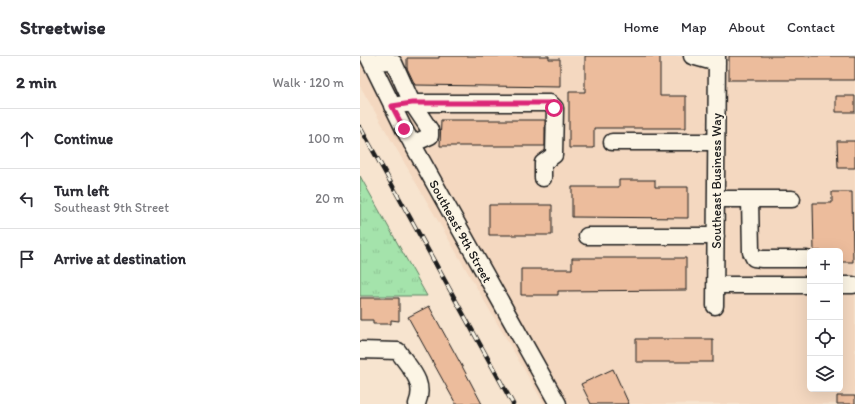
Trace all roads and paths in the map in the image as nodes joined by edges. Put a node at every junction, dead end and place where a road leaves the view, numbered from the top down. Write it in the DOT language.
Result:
graph roads {
  1 [pos="692,56"];
  2 [pos="369,59"];
  3 [pos="717,60"];
  4 [pos="412,103"];
  5 [pos="392,106"];
  6 [pos="612,142"];
  7 [pos="716,142"];
  8 [pos="412,144"];
  9 [pos="543,178"];
  10 [pos="716,199"];
  11 [pos="750,199"];
  12 [pos="792,199"];
  13 [pos="587,236"];
  14 [pos="716,236"];
  15 [pos="807,260"];
  16 [pos="716,285"];
  17 [pos="807,285"];
  18 [pos="715,306"];
  19 [pos="360,350"];
  20 [pos="417,404"];
  21 [pos="558,404"];
  1 -- 3 [label="street"];
  2 -- 4 [label="street"];
  2 -- 5 [label="street, Southeast 9th Street"];
  3 -- 7 [label="street, Southeast Business Way"];
  4 -- 5 [label="street"];
  4 -- 8 [label="street"];
  4 -- 9 [label="street"];
  5 -- 8 [label="street, Southeast 9th Street"];
  6 -- 7 [label="street"];
  7 -- 10 [label="street, Southeast Business Way"];
  8 -- 21 [label="street, Southeast 9th Street"];
  10 -- 11 [label="street"];
  10 -- 14 [label="street, Southeast Business Way"];
  11 -- 12 [label="street"];
  11 -- 15 [label="street"];
  13 -- 14 [label="street"];
  14 -- 16 [label="street, Southeast Business Way"];
  16 -- 17 [label="street"];
  16 -- 18 [label="street, Southeast Business Way"];
  19 -- 20 [label="street"];
}
